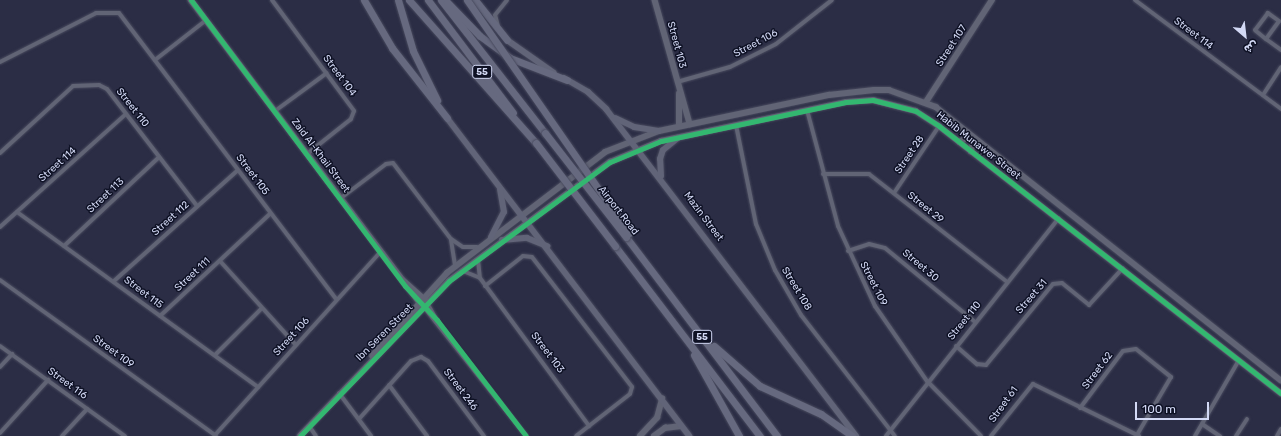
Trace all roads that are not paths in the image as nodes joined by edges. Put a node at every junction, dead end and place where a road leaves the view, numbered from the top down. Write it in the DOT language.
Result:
graph roads {
  1 [pos="191,0"];
  2 [pos="272,0"];
  3 [pos="364,0"];
  4 [pos="398,0"];
  5 [pos="408,0"];
  6 [pos="428,0"];
  7 [pos="441,0"];
  8 [pos="444,0"];
  9 [pos="467,0"];
  10 [pos="475,0"];
  11 [pos="507,0"];
  12 [pos="655,0"];
  13 [pos="832,0"];
  14 [pos="992,0"];
  15 [pos="1135,0"];
  16 [pos="205,21"];
  17 [pos="1266,39"];
  18 [pos="507,40"];
  19 [pos="1281,50"];
  20 [pos="155,60"];
  21 [pos="0,62"];
  22 [pos="1281,67"];
  23 [pos="327,73"];
  24 [pos="567,80"];
  25 [pos="677,82"];
  26 [pos="679,94"];
  27 [pos="1263,95"];
  28 [pos="926,102"];
  29 [pos="776,106"];
  30 [pos="764,109"];
  31 [pos="1281,109"];
  32 [pos="807,110"];
  33 [pos="275,111"];
  34 [pos="126,114"];
  35 [pos="612,116"];
  36 [pos="778,116"];
  37 [pos="447,118"];
  38 [pos="766,119"];
  39 [pos="690,124"];
  40 [pos="736,125"];
  41 [pos="679,126"];
  42 [pos="939,126"];
  43 [pos="659,131"];
  44 [pos="967,132"];
  45 [pos="678,138"];
  46 [pos="631,140"];
  47 [pos="978,141"];
  48 [pos="959,142"];
  49 [pos="535,143"];
  50 [pos="638,148"];
  51 [pos="0,152"];
  52 [pos="971,152"];
  53 [pos="307,154"];
  54 [pos="159,157"];
  55 [pos="238,170"];
  56 [pos="823,174"];
  57 [pos="495,181"];
  58 [pos="667,186"];
  59 [pos="894,193"];
  60 [pos="341,198"];
  61 [pos="197,206"];
  62 [pos="18,212"];
  63 [pos="522,213"];
  64 [pos="271,214"];
  65 [pos="1059,218"];
  66 [pos="528,221"];
  67 [pos="0,227"];
  68 [pos="1087,228"];
  69 [pos="627,235"];
  70 [pos="1080,235"];
  71 [pos="491,237"];
  72 [pos="451,239"];
  73 [pos="502,240"];
  74 [pos="64,246"];
  75 [pos="548,246"];
  76 [pos="477,247"];
  77 [pos="381,251"];
  78 [pos="848,251"];
  79 [pos="478,260"];
  80 [pos="220,261"];
  81 [pos="455,266"];
  82 [pos="1123,268"];
  83 [pos="463,270"];
  84 [pos="480,278"];
  85 [pos="0,280"];
  86 [pos="114,281"];
  87 [pos="1007,282"];
  88 [pos="485,286"];
  89 [pos="420,299"];
  90 [pos="337,300"];
  91 [pos="425,305"];
  92 [pos="1188,306"];
  93 [pos="262,308"];
  94 [pos="160,316"];
  95 [pos="1184,317"];
  96 [pos="975,322"];
  97 [pos="677,326"];
  98 [pos="697,331"];
  99 [pos="296,345"];
  100 [pos="0,346"];
  101 [pos="956,346"];
  102 [pos="12,354"];
  103 [pos="215,355"];
  104 [pos="1239,360"];
  105 [pos="369,361"];
  106 [pos="0,367"];
  107 [pos="48,380"];
  108 [pos="1281,380"];
  109 [pos="927,381"];
  110 [pos="389,385"];
  111 [pos="258,387"];
  112 [pos="339,393"];
  113 [pos="1281,393"];
  114 [pos="662,399"];
  115 [pos="87,408"];
  116 [pos="1080,408"];
  117 [pos="359,419"];
  118 [pos="1247,419"];
  119 [pos="1202,424"];
  120 [pos="309,426"];
  121 [pos="589,426"];
  122 [pos="681,426"];
  123 [pos="1281,429"];
  124 [pos="891,431"];
  125 [pos="0,433"];
  126 [pos="216,435"];
  127 [pos="1138,435"];
  128 [pos="62,436"];
  129 [pos="125,436"];
  130 [pos="300,436"];
  131 [pos="316,436"];
  132 [pos="371,436"];
  133 [pos="427,436"];
  134 [pos="484,436"];
  135 [pos="526,436"];
  136 [pos="576,436"];
  137 [pos="640,436"];
  138 [pos="654,436"];
  139 [pos="689,436"];
  140 [pos="739,436"];
  141 [pos="760,436"];
  142 [pos="777,436"];
  143 [pos="852,436"];
  144 [pos="856,436"];
  145 [pos="886,436"];
  146 [pos="895,436"];
  147 [pos="981,436"];
  148 [pos="991,436"];
  149 [pos="1195,436"];
  150 [pos="1220,436"];
  151 [pos="1236,436"];
  152 [pos="1277,436"];
  1 -- 16 [label="street, Zaid Al-Khail Street"];
  2 -- 23 [label="street, Street 104"];
  3 -- 37 [label="highway"];
  4 -- 37 [label="highway"];
  5 -- 49 [label="highway"];
  6 -- 49 [label="highway, 55"];
  7 -- 69 [label="highway, Airport Road / 55, bridge"];
  8 -- 24 [label="highway"];
  9 -- 69 [label="highway, bridge"];
  10 -- 18 [label="highway"];
  11 -- 18 [label="street"];
  12 -- 25 [label="street, Street 103"];
  13 -- 25 [label="street, Street 106"];
  14 -- 28 [label="street, Street 107"];
  15 -- 27 [label="street, Street 114"];
  16 -- 20 [label="street"];
  16 -- 33 [label="street, Zaid Al-Khail Street"];
  17 -- 17 [label="street"];
  17 -- 19 [label="street"];
  18 -- 24 [label="main road, Mazin Street"];
  20 -- 21 [label="street, Street 105"];
  20 -- 55 [label="street, Street 105"];
  22 -- 27 [label="street"];
  23 -- 33 [label="street"];
  23 -- 53 [label="street, Street 104"];
  24 -- 35 [label="main road, Mazin Street"];
  25 -- 26 [label="street, Street 103"];
  26 -- 39 [label="street, Street 103"];
  26 -- 41 [label="street, Street 103"];
  27 -- 31 [label="street, Street 114"];
  28 -- 29 [label="street, Habib Munawer Street"];
  28 -- 44 [label="street, Habib Munawer Street"];
  29 -- 30 [label="street, Habib Munawer Street"];
  29 -- 36 [label="street"];
  30 -- 38 [label="street"];
  30 -- 39 [label="street, Habib Munawer Street"];
  32 -- 36 [label="street, Habib Munawer Street"];
  32 -- 42 [label="street, Habib Munawer Street"];
  32 -- 56 [label="street, Street 109"];
  33 -- 53 [label="street, Zaid Al-Khail Street"];
  34 -- 51 [label="street, Street 110"];
  34 -- 54 [label="street, Street 110"];
  34 -- 62 [label="street, Street 114"];
  35 -- 43 [label="main road"];
  35 -- 46 [label="main road, Mazin Street"];
  36 -- 38 [label="street, Habib Munawer Street"];
  37 -- 57 [label="main road"];
  38 -- 40 [label="street, Habib Munawer Street"];
  39 -- 41 [label="street, Habib Munawer Street"];
  40 -- 45 [label="street, Habib Munawer Street"];
  40 -- 124 [label="street, Street 108"];
  41 -- 43 [label="street, Habib Munawer Street"];
  42 -- 48 [label="street, Habib Munawer Street"];
  42 -- 59 [label="street, Street 28"];
  43 -- 46 [label="street, Habib Munawer Street"];
  44 -- 47 [label="street, Habib Munawer Street"];
  44 -- 48 [label="street"];
  45 -- 50 [label="street, Habib Munawer Street"];
  45 -- 58 [label="main road"];
  46 -- 50 [label="main road, Mazin Street"];
  46 -- 63 [label="street, Habib Munawer Street"];
  47 -- 52 [label="street"];
  47 -- 68 [label="street, Habib Munawer Street"];
  48 -- 52 [label="street, Habib Munawer Street"];
  49 -- 97 [label="highway, 55, bridge"];
  50 -- 58 [label="main road, Mazin Street"];
  50 -- 66 [label="street, Habib Munawer Street"];
  52 -- 65 [label="street, Habib Munawer Street"];
  53 -- 60 [label="street, Zaid Al-Khail Street"];
  54 -- 61 [label="street, Street 110"];
  54 -- 74 [label="street, Street 113"];
  55 -- 61 [label="street, Street 112"];
  55 -- 64 [label="street, Street 105"];
  56 -- 59 [label="street, Street 29"];
  56 -- 78 [label="street, Street 109"];
  57 -- 63 [label="main road"];
  57 -- 71 [label="main road"];
  58 -- 144 [label="main road, Mazin Street"];
  59 -- 87 [label="street, Street 29"];
  60 -- 72 [label="street"];
  60 -- 77 [label="street, Zaid Al-Khail Street"];
  61 -- 86 [label="street, Street 112"];
  62 -- 67 [label="street, Street 114"];
  62 -- 74 [label="street, Street 115"];
  63 -- 66 [label="main road"];
  63 -- 71 [label="street, Ibn Seren Street"];
  64 -- 80 [label="street, Street 111"];
  64 -- 90 [label="street, Street 105"];
  65 -- 70 [label="street, Habib Munawer Street"];
  65 -- 87 [label="street, Street 110"];
  66 -- 73 [label="street, Ibn Seren Street"];
  66 -- 75 [label="main road"];
  68 -- 70 [label="street"];
  68 -- 92 [label="street, Habib Munawer Street"];
  69 -- 98 [label="highway, Airport Road / 55"];
  70 -- 82 [label="street, Habib Munawer Street"];
  71 -- 76 [label="street, Ibn Seren Street"];
  72 -- 76 [label="street"];
  72 -- 81 [label="street"];
  73 -- 75 [label="main road"];
  73 -- 79 [label="street, Ibn Seren Street"];
  74 -- 86 [label="street, Street 115"];
  75 -- 114 [label="main road"];
  76 -- 81 [label="street, Ibn Seren Street"];
  77 -- 89 [label="street, Zaid Al-Khail Street"];
  77 -- 90 [label="street, Street 106"];
  78 -- 96 [label="street, Street 30"];
  78 -- 109 [label="street, Street 109"];
  79 -- 83 [label="street, Ibn Seren Street"];
  79 -- 84 [label="street, Street 103"];
  80 -- 93 [label="street, Street 111"];
  80 -- 94 [label="street, Street 111"];
  81 -- 89 [label="street, Ibn Seren Street"];
  82 -- 95 [label="street, Habib Munawer Street"];
  82 -- 101 [label="street, Street 31"];
  83 -- 84 [label="street"];
  83 -- 91 [label="street, Ibn Seren Street"];
  84 -- 88 [label="street, Street 103"];
  85 -- 126 [label="street, Street 109"];
  86 -- 94 [label="street, Street 115"];
  87 -- 96 [label="street, Street 110"];
  88 -- 121 [label="street, Street 103"];
  88 -- 121 [label="street"];
  89 -- 91 [label="street, Zaid Al-Khail Street"];
  89 -- 105 [label="street, Ibn Seren Street"];
  90 -- 99 [label="street, Street 106"];
  91 -- 105 [label="street, Ibn Seren Street"];
  91 -- 135 [label="street, Zaid Al-Khail Street"];
  92 -- 95 [label="street"];
  92 -- 108 [label="street, Habib Munawer Street"];
  93 -- 99 [label="street, Street 111"];
  93 -- 103 [label="street"];
  94 -- 103 [label="street, Street 115"];
  95 -- 104 [label="street, Habib Munawer Street"];
  96 -- 101 [label="street, Street 110"];
  97 -- 140 [label="highway"];
  97 -- 141 [label="highway, 55"];
  98 -- 142 [label="highway, Airport Road / 55"];
  98 -- 143 [label="highway"];
  99 -- 111 [label="street, Street 106"];
  100 -- 102 [label="street, Street 116"];
  101 -- 109 [label="street, Street 110"];
  102 -- 106 [label="street"];
  102 -- 107 [label="street, Street 116"];
  103 -- 111 [label="street, Street 115"];
  104 -- 113 [label="street, Habib Munawer Street"];
  104 -- 119 [label="street"];
  105 -- 112 [label="street, Ibn Seren Street"];
  107 -- 115 [label="street, Street 116"];
  107 -- 125 [label="street"];
  109 -- 124 [label="street, Street 110"];
  109 -- 147 [label="street, Street 109"];
  110 -- 117 [label="street"];
  110 -- 133 [label="street"];
  110 -- 134 [label="street, Street 246"];
  111 -- 126 [label="street, Street 106"];
  112 -- 117 [label="street"];
  112 -- 120 [label="street, Ibn Seren Street"];
  114 -- 122 [label="main road"];
  114 -- 137 [label="street"];
  115 -- 128 [label="street"];
  115 -- 129 [label="street, Street 116"];
  116 -- 127 [label="street, Street 61"];
  116 -- 127 [label="street, Street 62"];
  116 -- 148 [label="street, Street 61"];
  117 -- 132 [label="street"];
  118 -- 151 [label="street"];
  119 -- 149 [label="street"];
  119 -- 150 [label="street"];
  120 -- 130 [label="street, Ibn Seren Street"];
  120 -- 131 [label="street"];
  121 -- 136 [label="street"];
  122 -- 138 [label="street"];
  122 -- 139 [label="main road"];
  123 -- 152 [label="street"];
  124 -- 145 [label="street, Street 110"];
  124 -- 146 [label="street, Street 108"];
}
